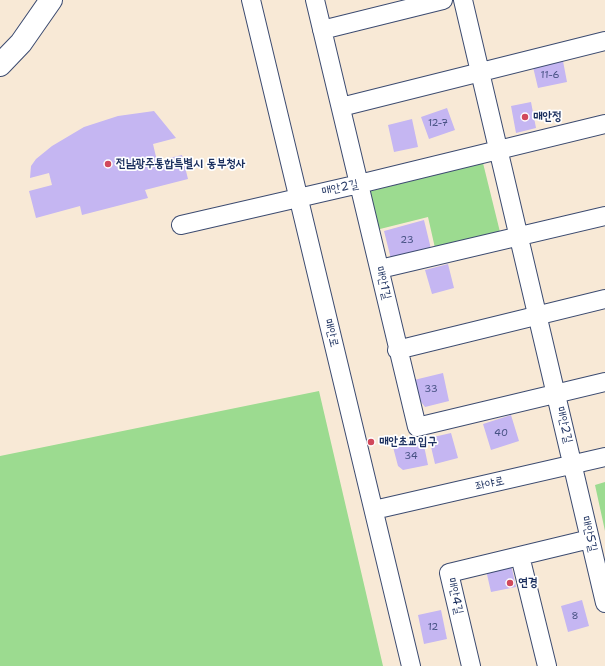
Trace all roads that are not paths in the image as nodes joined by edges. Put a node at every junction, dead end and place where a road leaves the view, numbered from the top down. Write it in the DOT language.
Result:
graph roads {
  1 [pos="51,0"];
  2 [pos="251,0"];
  3 [pos="315,0"];
  4 [pos="443,0"];
  5 [pos="463,0"];
  6 [pos="322,30"];
  7 [pos="605,41"];
  8 [pos="0,66"];
  9 [pos="480,72"];
  10 [pos="341,107"];
  11 [pos="605,124"];
  12 [pos="498,150"];
  13 [pos="359,184"];
  14 [pos="299,197"];
  15 [pos="605,216"];
  16 [pos="181,225"];
  17 [pos="519,236"];
  18 [pos="380,269"];
  19 [pos="605,299"];
  20 [pos="538,315"];
  21 [pos="397,350"];
  22 [pos="605,382"];
  23 [pos="556,394"];
  24 [pos="605,457"];
  25 [pos="573,464"];
  26 [pos="374,510"];
  27 [pos="590,539"];
  28 [pos="520,556"];
  29 [pos="605,603"];
  30 [pos="411,666"];
  31 [pos="472,666"];
  32 [pos="546,666"];
  1 -- 8 [label="main road"];
  2 -- 14 [label="street, 매안로"];
  3 -- 6 [label="street, 매안1길"];
  4 -- 6 [label="street"];
  5 -- 9 [label="street, 매안2길"];
  6 -- 10 [label="street, 매안1길"];
  7 -- 9 [label="street"];
  9 -- 10 [label="street"];
  9 -- 12 [label="street, 매안2길"];
  10 -- 13 [label="street, 매안1길"];
  11 -- 12 [label="street, 매안2길"];
  12 -- 13 [label="street, 매안2길"];
  12 -- 17 [label="street, 매안2길"];
  13 -- 14 [label="street, 매안2길"];
  13 -- 18 [label="street, 매안1길"];
  14 -- 16 [label="street, 매안2길"];
  14 -- 26 [label="street, 매안로"];
  15 -- 17 [label="street"];
  17 -- 18 [label="street"];
  17 -- 20 [label="street, 매안2길"];
  18 -- 21 [label="street, 매안1길"];
  19 -- 20 [label="street"];
  20 -- 21 [label="street"];
  20 -- 23 [label="street, 매안2길"];
  21 -- 23 [label="street, 매안1길"];
  22 -- 23 [label="street"];
  23 -- 25 [label="street, 매안2길"];
  24 -- 25 [label="street, 좌야로"];
  25 -- 26 [label="street, 좌야로"];
  25 -- 27 [label="street, 매안5길"];
  26 -- 30 [label="street, 매안로"];
  27 -- 28 [label="street, 매안4길"];
  27 -- 29 [label="street, 매안5길"];
  28 -- 31 [label="street, 매안4길"];
  28 -- 32 [label="street"];
}
